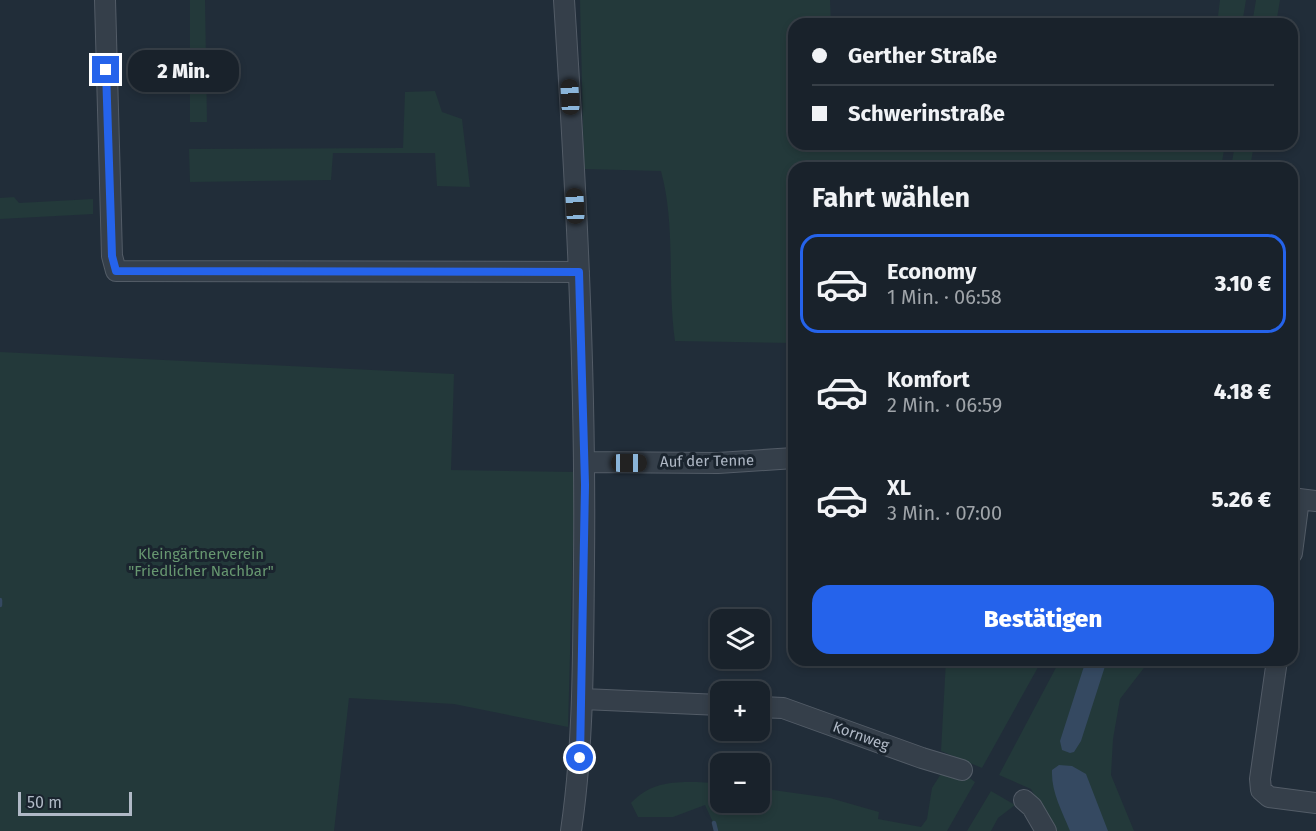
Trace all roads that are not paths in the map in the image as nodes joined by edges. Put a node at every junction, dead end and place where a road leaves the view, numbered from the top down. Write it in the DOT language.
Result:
graph roads {
  1 [pos="105,0"];
  2 [pos="564,0"];
  3 [pos="579,272"];
  4 [pos="788,458"];
  5 [pos="584,462"];
  6 [pos="1302,499"];
  7 [pos="1298,521"];
  8 [pos="1275,666"];
  9 [pos="583,699"];
  10 [pos="710,705"];
  11 [pos="770,708"];
  12 [pos="962,770"];
  13 [pos="1024,801"];
  14 [pos="1316,803"];
  15 [pos="571,831"];
  16 [pos="1046,831"];
  1 -- 3 [label="street"];
  2 -- 3 [label="street"];
  3 -- 5 [label="street"];
  4 -- 5 [label="street, Auf der Tenne"];
  5 -- 9 [label="street"];
  6 -- 7 [label="street"];
  8 -- 14 [label="street"];
  9 -- 10 [label="street"];
  9 -- 15 [label="street"];
  11 -- 12 [label="street, Kornweg"];
  13 -- 16 [label="street"];
}
